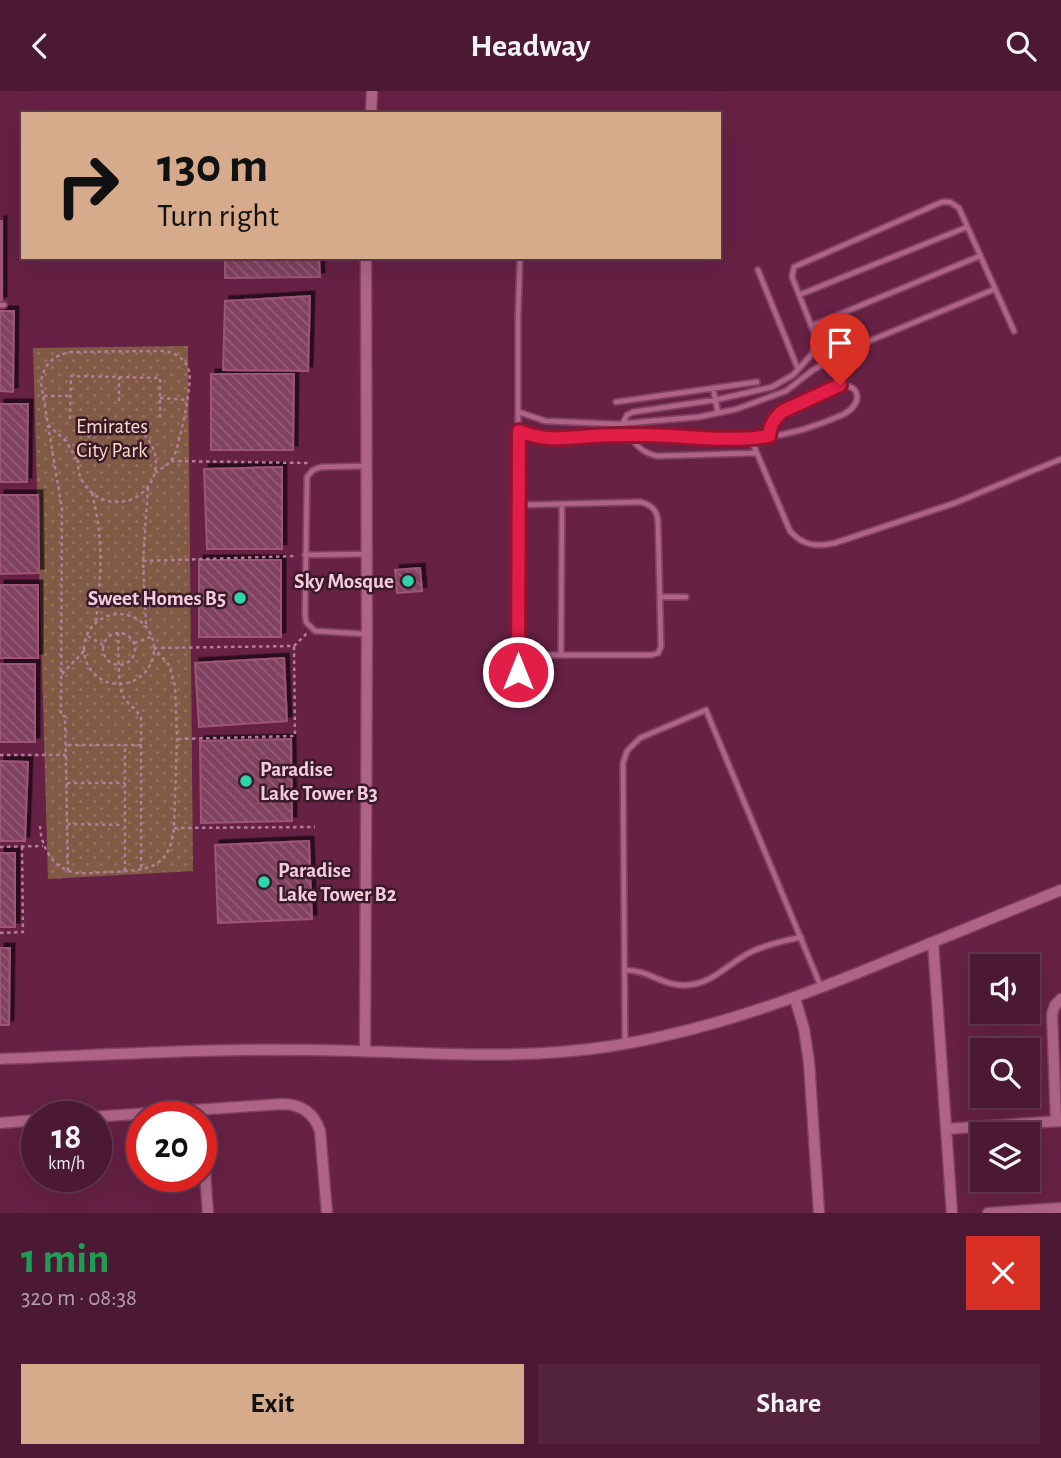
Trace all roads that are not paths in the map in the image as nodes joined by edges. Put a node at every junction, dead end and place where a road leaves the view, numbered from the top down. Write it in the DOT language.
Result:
graph roads {
  1 [pos="372,91"];
  2 [pos="371,112"];
  3 [pos="967,227"];
  4 [pos="980,256"];
  5 [pos="366,259"];
  6 [pos="520,259"];
  7 [pos="758,270"];
  8 [pos="995,289"];
  9 [pos="799,295"];
  10 [pos="811,326"];
  11 [pos="1014,331"];
  12 [pos="798,369"];
  13 [pos="757,382"];
  14 [pos="713,388"];
  15 [pos="715,400"];
  16 [pos="616,402"];
  17 [pos="661,409"];
  18 [pos="519,412"];
  19 [pos="718,413"];
  20 [pos="662,420"];
  21 [pos="623,423"];
  22 [pos="610,424"];
  23 [pos="519,431"];
  24 [pos="611,435"];
  25 [pos="630,435"];
  26 [pos="769,436"];
  27 [pos="751,439"];
  28 [pos="757,453"];
  29 [pos="1061,459"];
  30 [pos="367,466"];
  31 [pos="519,505"];
  32 [pos="562,505"];
  33 [pos="367,554"];
  34 [pos="305,555"];
  35 [pos="660,597"];
  36 [pos="686,597"];
  37 [pos="368,634"];
  38 [pos="518,655"];
  39 [pos="561,655"];
  40 [pos="518,672"];
  41 [pos="1061,890"];
  42 [pos="801,937"];
  43 [pos="933,942"];
  44 [pos="625,970"];
  45 [pos="822,988"];
  46 [pos="795,998"];
  47 [pos="1061,999"];
  48 [pos="625,1044"];
  49 [pos="365,1051"];
  50 [pos="0,1059"];
  51 [pos="217,1113"];
  52 [pos="21,1121"];
  53 [pos="1059,1121"];
  54 [pos="0,1122"];
  55 [pos="946,1129"];
  56 [pos="206,1192"];
  57 [pos="1061,1208"];
  58 [pos="1050,1211"];
  59 [pos="208,1213"];
  60 [pos="327,1213"];
  61 [pos="819,1213"];
  62 [pos="952,1213"];
  63 [pos="988,1213"];
  1 -- 2 [label="street"];
  3 -- 4 [label="lane"];
  3 -- 9 [label="lane"];
  3 -- 9 [label="lane"];
  4 -- 8 [label="lane"];
  4 -- 10 [label="lane"];
  5 -- 30 [label="street"];
  6 -- 18 [label="lane"];
  7 -- 12 [label="lane"];
  8 -- 11 [label="lane"];
  8 -- 19 [label="lane"];
  9 -- 10 [label="lane"];
  10 -- 12 [label="lane"];
  12 -- 15 [label="lane"];
  13 -- 14 [label="lane"];
  14 -- 15 [label="lane"];
  14 -- 16 [label="lane"];
  15 -- 17 [label="lane"];
  15 -- 19 [label="lane"];
  17 -- 20 [label="lane"];
  17 -- 21 [label="lane"];
  18 -- 22 [label="lane"];
  18 -- 23 [label="lane"];
  19 -- 20 [label="lane"];
  20 -- 21 [label="lane"];
  21 -- 22 [label="lane"];
  22 -- 24 [label="lane"];
  23 -- 24 [label="lane"];
  23 -- 31 [label="lane"];
  24 -- 25 [label="lane"];
  25 -- 27 [label="lane"];
  25 -- 28 [label="lane"];
  26 -- 26 [label="lane"];
  26 -- 27 [label="lane"];
  27 -- 28 [label="lane"];
  28 -- 29 [label="lane"];
  30 -- 33 [label="street"];
  30 -- 34 [label="lane"];
  31 -- 32 [label="lane"];
  31 -- 38 [label="lane"];
  32 -- 35 [label="lane"];
  32 -- 39 [label="lane"];
  33 -- 34 [label="lane"];
  33 -- 37 [label="street"];
  34 -- 37 [label="lane"];
  35 -- 36 [label="lane"];
  35 -- 39 [label="lane"];
  37 -- 49 [label="street"];
  38 -- 39 [label="lane"];
  38 -- 40 [label="lane"];
  41 -- 43 [label="street"];
  42 -- 44 [label="lane"];
  42 -- 44 [label="lane"];
  42 -- 45 [label="lane"];
  43 -- 45 [label="street"];
  43 -- 55 [label="street"];
  44 -- 48 [label="lane"];
  45 -- 46 [label="street"];
  46 -- 48 [label="street"];
  46 -- 61 [label="street"];
  47 -- 53 [label="street"];
  48 -- 49 [label="street"];
  49 -- 50 [label="street"];
  51 -- 60 [label="street"];
  52 -- 54 [label="street"];
  53 -- 55 [label="street"];
  55 -- 62 [label="street"];
  56 -- 59 [label="street"];
  57 -- 58 [label="street"];
  58 -- 63 [label="street"];
}
